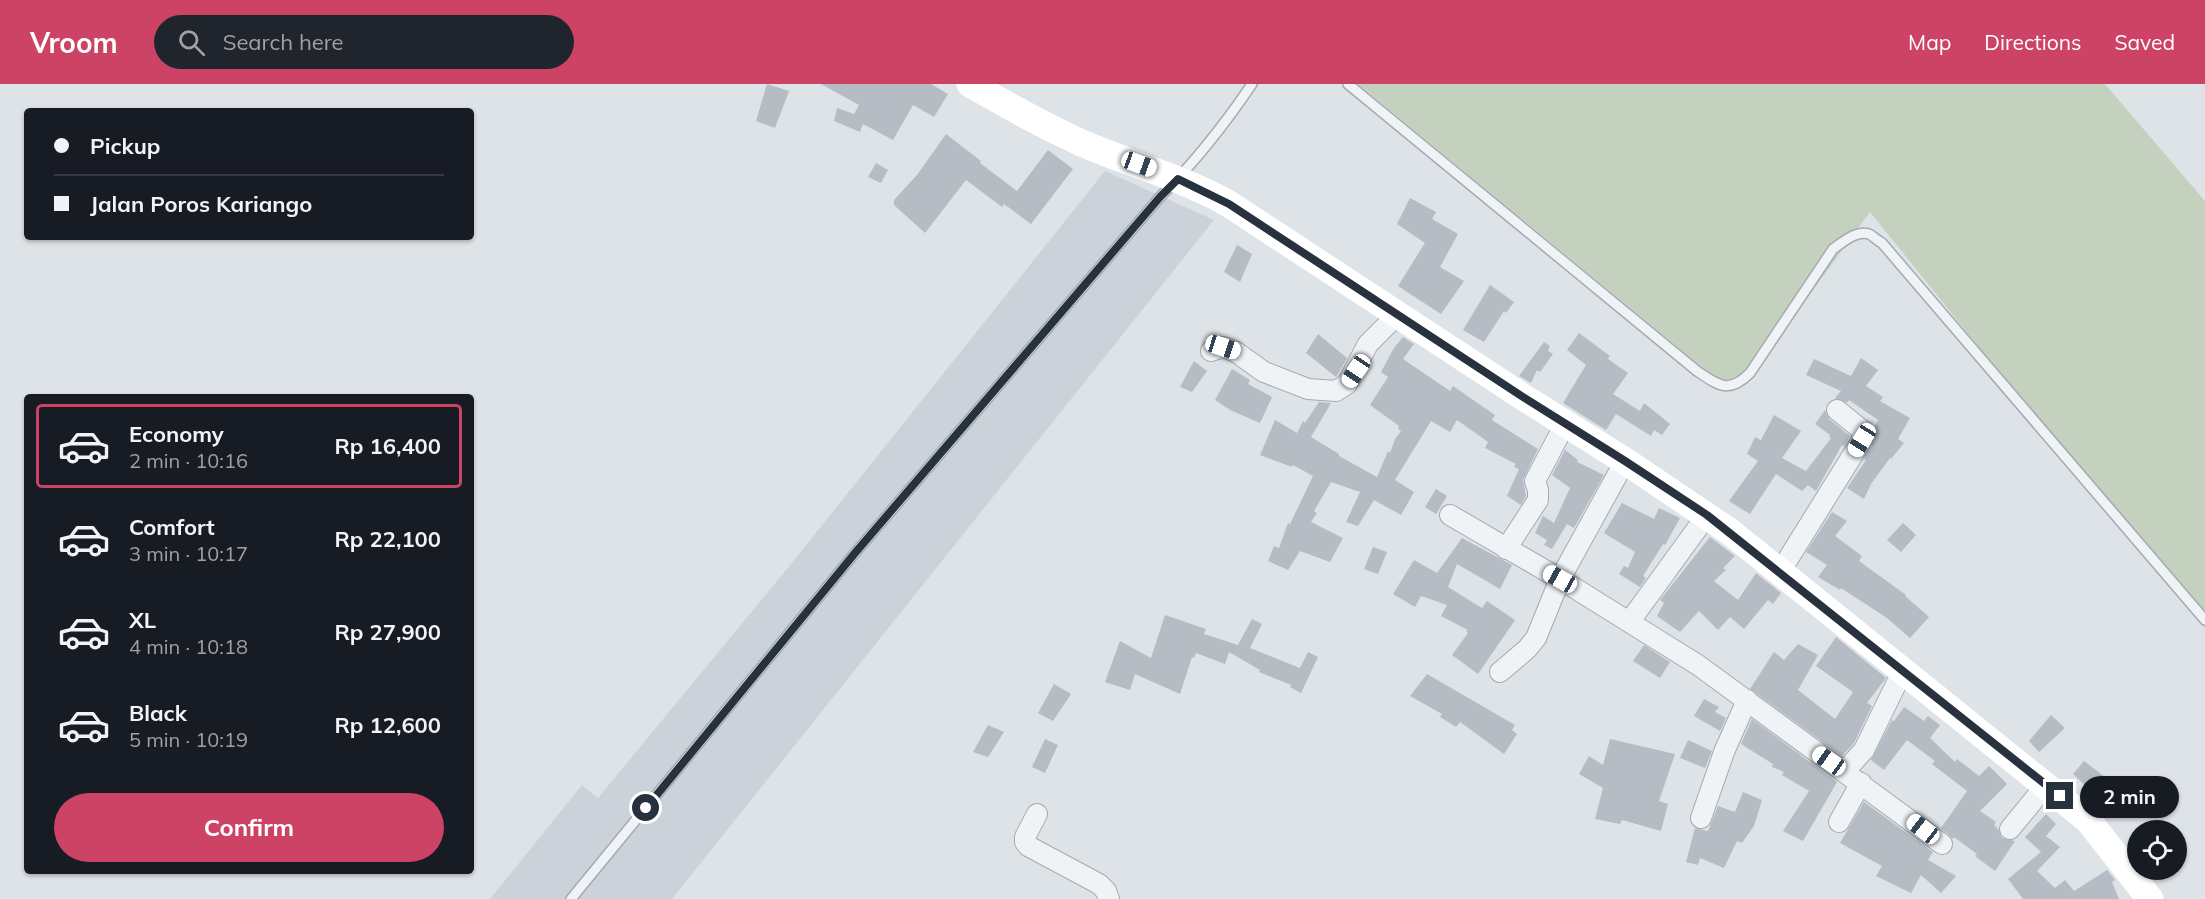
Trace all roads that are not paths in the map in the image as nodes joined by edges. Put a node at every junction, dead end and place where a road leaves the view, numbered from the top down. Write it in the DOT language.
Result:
graph roads {
  1 [pos="970,84"];
  2 [pos="1252,84"];
  3 [pos="1348,84"];
  4 [pos="1178,179"];
  5 [pos="1398,314"];
  6 [pos="1211,351"];
  7 [pos="1837,410"];
  8 [pos="1565,424"];
  9 [pos="1625,461"];
  10 [pos="1450,515"];
  11 [pos="1707,515"];
  12 [pos="1506,549"];
  13 [pos="1780,572"];
  14 [pos="1560,579"];
  15 [pos="2205,620"];
  16 [pos="1630,621"];
  17 [pos="1903,670"];
  18 [pos="1500,672"];
  19 [pos="1747,700"];
  20 [pos="1844,772"];
  21 [pos="1862,783"];
  22 [pos="2046,785"];
  23 [pos="1037,814"];
  24 [pos="1701,818"];
  25 [pos="1839,822"];
  26 [pos="2010,829"];
  27 [pos="1942,844"];
  28 [pos="571,899"];
  29 [pos="1109,899"];
  30 [pos="2150,899"];
  1 -- 4 [label="main road"];
  2 -- 4 [label="lane"];
  3 -- 15 [label="lane"];
  4 -- 5 [label="main road"];
  4 -- 28 [label="lane"];
  5 -- 6 [label="street"];
  5 -- 8 [label="main road"];
  7 -- 13 [label="street"];
  8 -- 9 [label="main road"];
  8 -- 12 [label="street"];
  9 -- 11 [label="main road"];
  9 -- 14 [label="street"];
  10 -- 12 [label="street"];
  11 -- 13 [label="main road"];
  11 -- 16 [label="street"];
  12 -- 14 [label="street"];
  13 -- 17 [label="main road"];
  14 -- 16 [label="street"];
  14 -- 18 [label="street"];
  16 -- 19 [label="street"];
  17 -- 20 [label="street"];
  17 -- 22 [label="main road"];
  19 -- 20 [label="street"];
  19 -- 24 [label="street"];
  20 -- 21 [label="street"];
  21 -- 25 [label="street"];
  21 -- 27 [label="street"];
  22 -- 26 [label="street"];
  22 -- 30 [label="main road"];
  23 -- 29 [label="street"];
}
